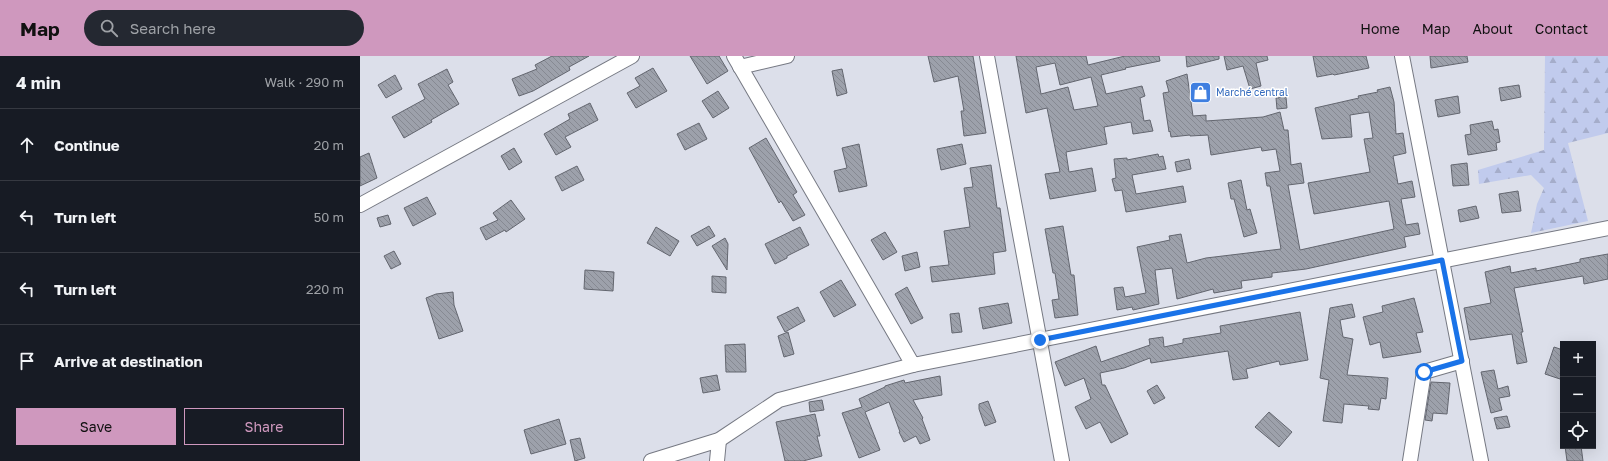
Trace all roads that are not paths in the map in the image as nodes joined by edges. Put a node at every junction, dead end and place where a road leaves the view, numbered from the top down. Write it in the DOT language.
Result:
graph roads {
  1 [pos="632,56"];
  2 [pos="787,56"];
  3 [pos="987,56"];
  4 [pos="1402,56"];
  5 [pos="737,62"];
  6 [pos="360,205"];
  7 [pos="1608,228"];
  8 [pos="1442,260"];
  9 [pos="1040,340"];
  10 [pos="1462,361"];
  11 [pos="914,365"];
  12 [pos="718,440"];
  13 [pos="650,461"];
  14 [pos="717,461"];
  15 [pos="1062,461"];
  16 [pos="1410,461"];
  17 [pos="1481,461"];
  1 -- 6 [label="street"];
  2 -- 5 [label="street"];
  3 -- 9 [label="street"];
  4 -- 8 [label="street"];
  5 -- 11 [label="street"];
  7 -- 8 [label="street"];
  8 -- 9 [label="street"];
  8 -- 10 [label="street"];
  9 -- 11 [label="street"];
  9 -- 15 [label="street"];
  10 -- 16 [label="street"];
  10 -- 17 [label="street"];
  11 -- 12 [label="street"];
  12 -- 13 [label="street"];
  12 -- 14 [label="street"];
}
